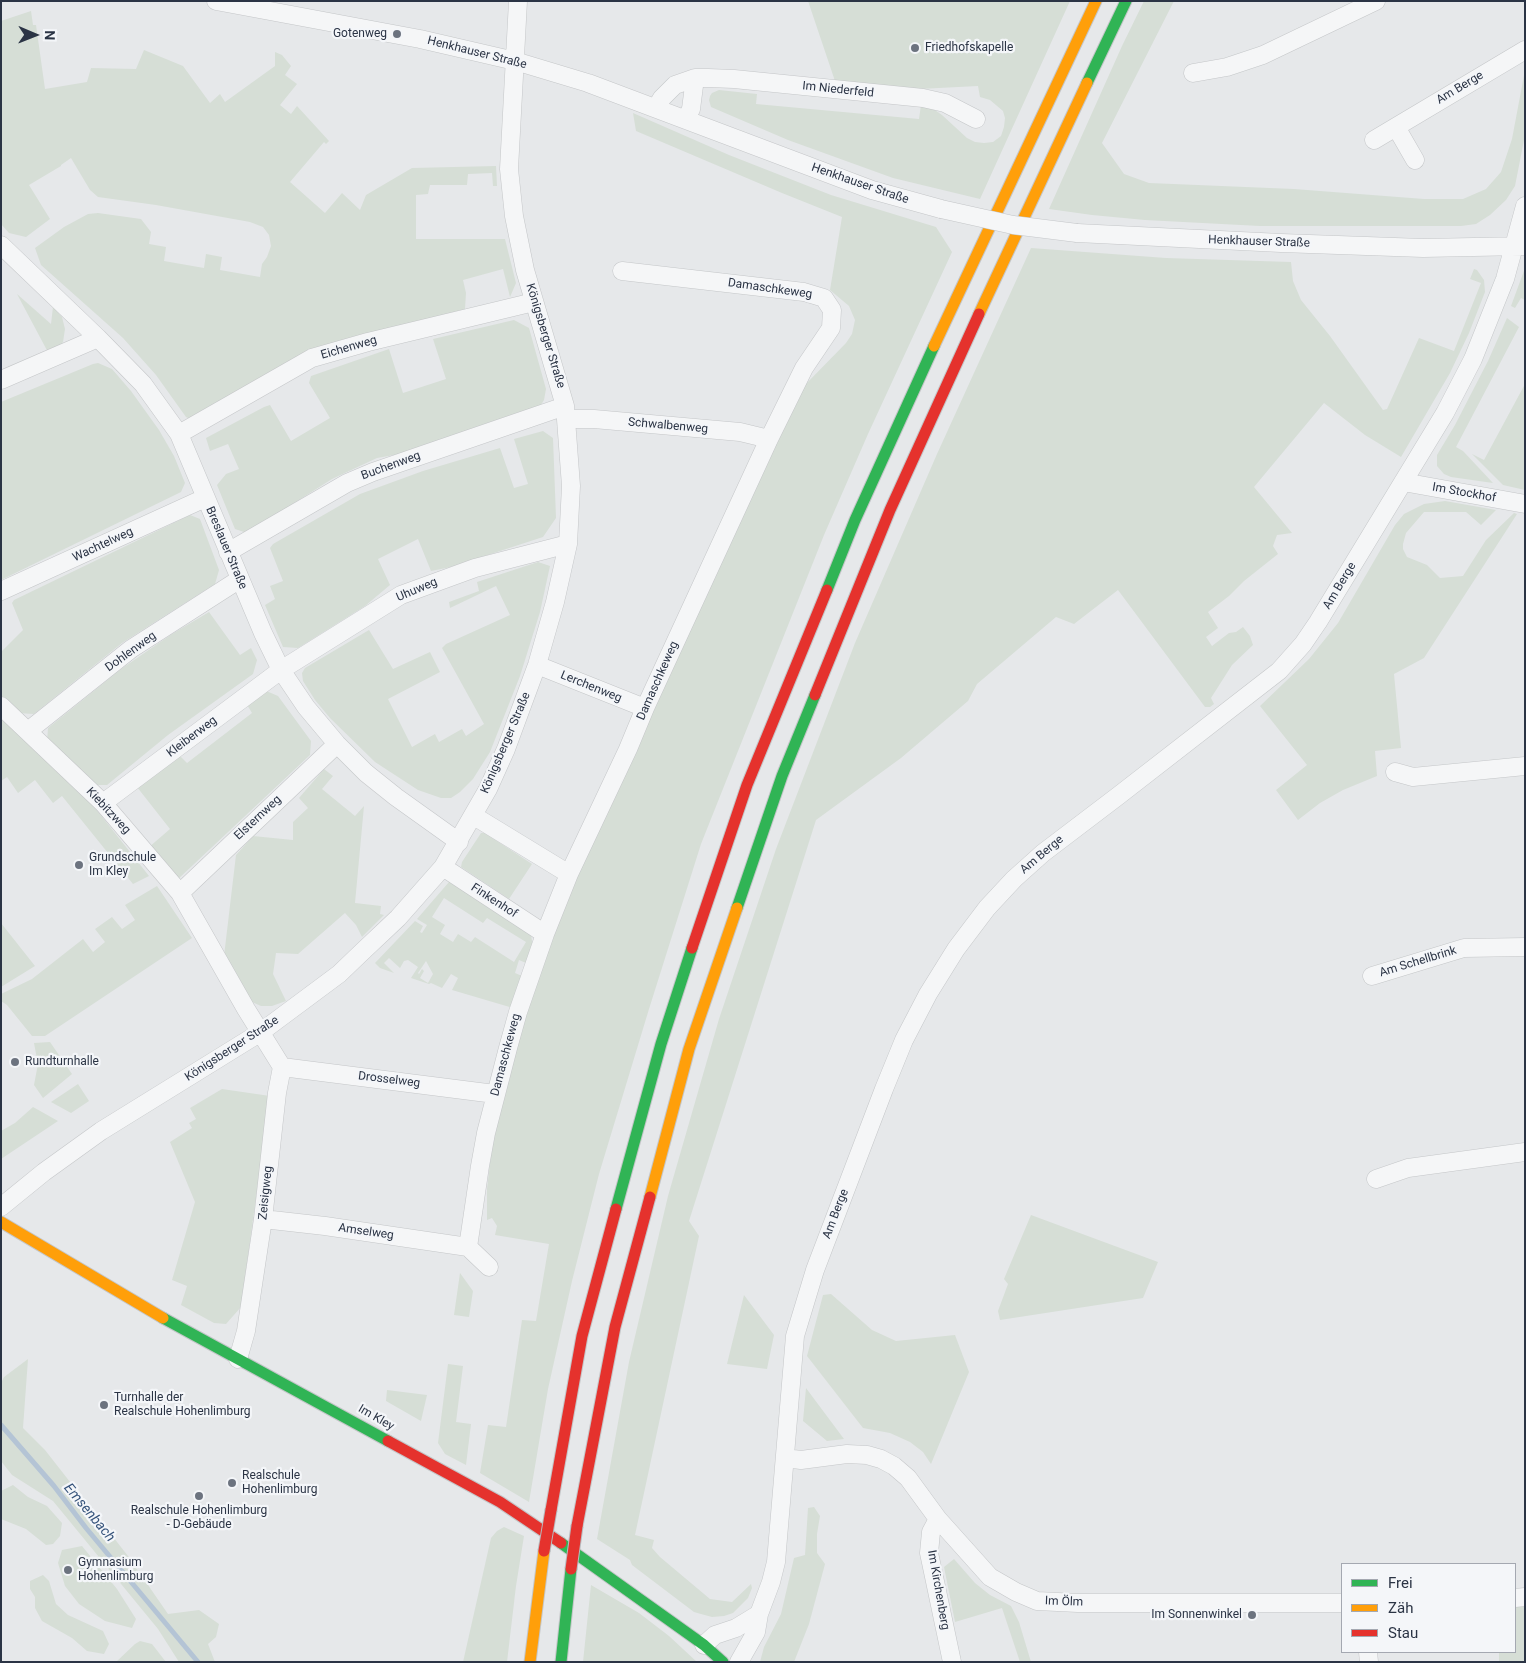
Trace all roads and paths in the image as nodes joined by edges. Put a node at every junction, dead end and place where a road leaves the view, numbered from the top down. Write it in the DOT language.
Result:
graph roads {
  1 [pos="216,1"];
  2 [pos="518,1"];
  3 [pos="1096,1"];
  4 [pos="1126,1"];
  5 [pos="1376,1"];
  6 [pos="1525,50"];
  7 [pos="515,61"];
  8 [pos="1193,73"];
  9 [pos="695,78"];
  10 [pos="656,108"];
  11 [pos="686,119"];
  12 [pos="976,119"];
  13 [pos="1396,127"];
  14 [pos="1374,140"];
  15 [pos="1415,160"];
  16 [pos="1525,206"];
  17 [pos="1,245"];
  18 [pos="1520,246"];
  19 [pos="622,271"];
  20 [pos="534,302"];
  21 [pos="98,338"];
  22 [pos="1,380"];
  23 [pos="566,412"];
  24 [pos="179,434"];
  25 [pos="769,439"];
  26 [pos="1403,482"];
  27 [pos="205,498"];
  28 [pos="1525,504"];
  29 [pos="568,544"];
  30 [pos="228,552"];
  31 [pos="240,579"];
  32 [pos="1,591"];
  33 [pos="537,665"];
  34 [pos="281,670"];
  35 [pos="1,706"];
  36 [pos="645,708"];
  37 [pos="28,731"];
  38 [pos="338,744"];
  39 [pos="1525,766"];
  40 [pos="1395,772"];
  41 [pos="102,803"];
  42 [pos="474,816"];
  43 [pos="459,842"];
  44 [pos="443,867"];
  45 [pos="569,874"];
  46 [pos="180,893"];
  47 [pos="545,934"];
  48 [pos="1525,947"];
  49 [pos="1372,976"];
  50 [pos="261,1032"];
  51 [pos="282,1067"];
  52 [pos="495,1094"];
  53 [pos="1525,1152"];
  54 [pos="1376,1179"];
  55 [pos="1,1207"];
  56 [pos="263,1219"];
  57 [pos="1,1222"];
  58 [pos="468,1247"];
  59 [pos="489,1267"];
  60 [pos="238,1358"];
  61 [pos="785,1458"];
  62 [pos="938,1519"];
  63 [pos="1341,1603"];
  64 [pos="759,1614"];
  65 [pos="704,1645"];
  66 [pos="530,1662"];
  67 [pos="561,1662"];
  68 [pos="723,1662"];
  69 [pos="739,1662"];
  70 [pos="952,1662"];
  1 -- 7 [label="street, Henkhauser Straße"];
  2 -- 7 [label="street"];
  3 -- 66 [label="main road, bridge"];
  4 -- 67 [label="main road, bridge"];
  5 -- 8 [label="street"];
  6 -- 13 [label="street, Am Berge"];
  7 -- 10 [label="street, Henkhauser Straße"];
  7 -- 20 [label="street, Königsberger Straße"];
  9 -- 10 [label="street, Im Niederfeld"];
  9 -- 11 [label="street"];
  9 -- 12 [label="street, Im Niederfeld"];
  10 -- 11 [label="street, Henkhauser Straße"];
  11 -- 18 [label="street, Henkhauser Straße, bridge"];
  13 -- 14 [label="street, Am Berge"];
  13 -- 15 [label="street"];
  16 -- 18 [label="street, Am Berge"];
  17 -- 21 [label="street, Breslauer Straße"];
  18 -- 26 [label="street, Am Berge"];
  19 -- 25 [label="street, Damaschkeweg"];
  20 -- 23 [label="street, Königsberger Straße"];
  20 -- 24 [label="street, Eichenweg"];
  21 -- 22 [label="street"];
  21 -- 24 [label="street, Breslauer Straße"];
  23 -- 25 [label="street, Schwalbenweg"];
  23 -- 29 [label="street, Königsberger Straße"];
  23 -- 30 [label="street, Buchenweg"];
  24 -- 27 [label="street, Breslauer Straße"];
  25 -- 36 [label="street, Damaschkeweg"];
  26 -- 28 [label="street, Im Stockhof"];
  26 -- 61 [label="street, Am Berge"];
  27 -- 30 [label="street, Breslauer Straße"];
  27 -- 32 [label="street, Wachtelweg"];
  29 -- 33 [label="street, Königsberger Straße"];
  29 -- 34 [label="street, Uhuweg"];
  30 -- 31 [label="street, Breslauer Straße"];
  31 -- 34 [label="street, Breslauer Straße"];
  31 -- 37 [label="street, Dohlenweg"];
  33 -- 36 [label="street, Lerchenweg"];
  33 -- 42 [label="street, Königsberger Straße"];
  34 -- 38 [label="street, Breslauer Straße"];
  34 -- 41 [label="street, Kleiberweg"];
  35 -- 37 [label="street, Kiebitzweg"];
  36 -- 45 [label="street, Damaschkeweg"];
  37 -- 41 [label="street, Kiebitzweg"];
  38 -- 43 [label="street, Breslauer Straße"];
  38 -- 46 [label="street, Elsternweg"];
  39 -- 40 [label="street"];
  41 -- 46 [label="street, Kiebitzweg"];
  42 -- 43 [label="street, Königsberger Straße"];
  42 -- 45 [label="street"];
  43 -- 44 [label="street, Königsberger Straße"];
  44 -- 47 [label="street, Finkenhof"];
  44 -- 50 [label="street, Königsberger Straße"];
  45 -- 47 [label="street, Damaschkeweg"];
  46 -- 50 [label="street, Kiebitzweg"];
  47 -- 52 [label="street, Damaschkeweg"];
  48 -- 49 [label="street, Am Schellbrink"];
  50 -- 51 [label="street"];
  50 -- 55 [label="street, Königsberger Straße"];
  51 -- 52 [label="street, Drosselweg"];
  51 -- 56 [label="street, Zeisigweg"];
  52 -- 58 [label="street, Damaschkeweg"];
  53 -- 54 [label="street"];
  56 -- 58 [label="street, Amselweg"];
  56 -- 60 [label="street, Zeisigweg"];
  57 -- 60 [label="main road, Im Kley"];
  58 -- 59 [label="street"];
  60 -- 65 [label="main road, Im Kley"];
  61 -- 62 [label="street, Im Ölm"];
  61 -- 64 [label="street, Am Berge"];
  62 -- 63 [label="street, Im Ölm"];
  62 -- 70 [label="street, Im Kirchenberg"];
  64 -- 65 [label="street"];
  64 -- 69 [label="street, Am Berge"];
  65 -- 68 [label="main road, Im Kley"];
}
